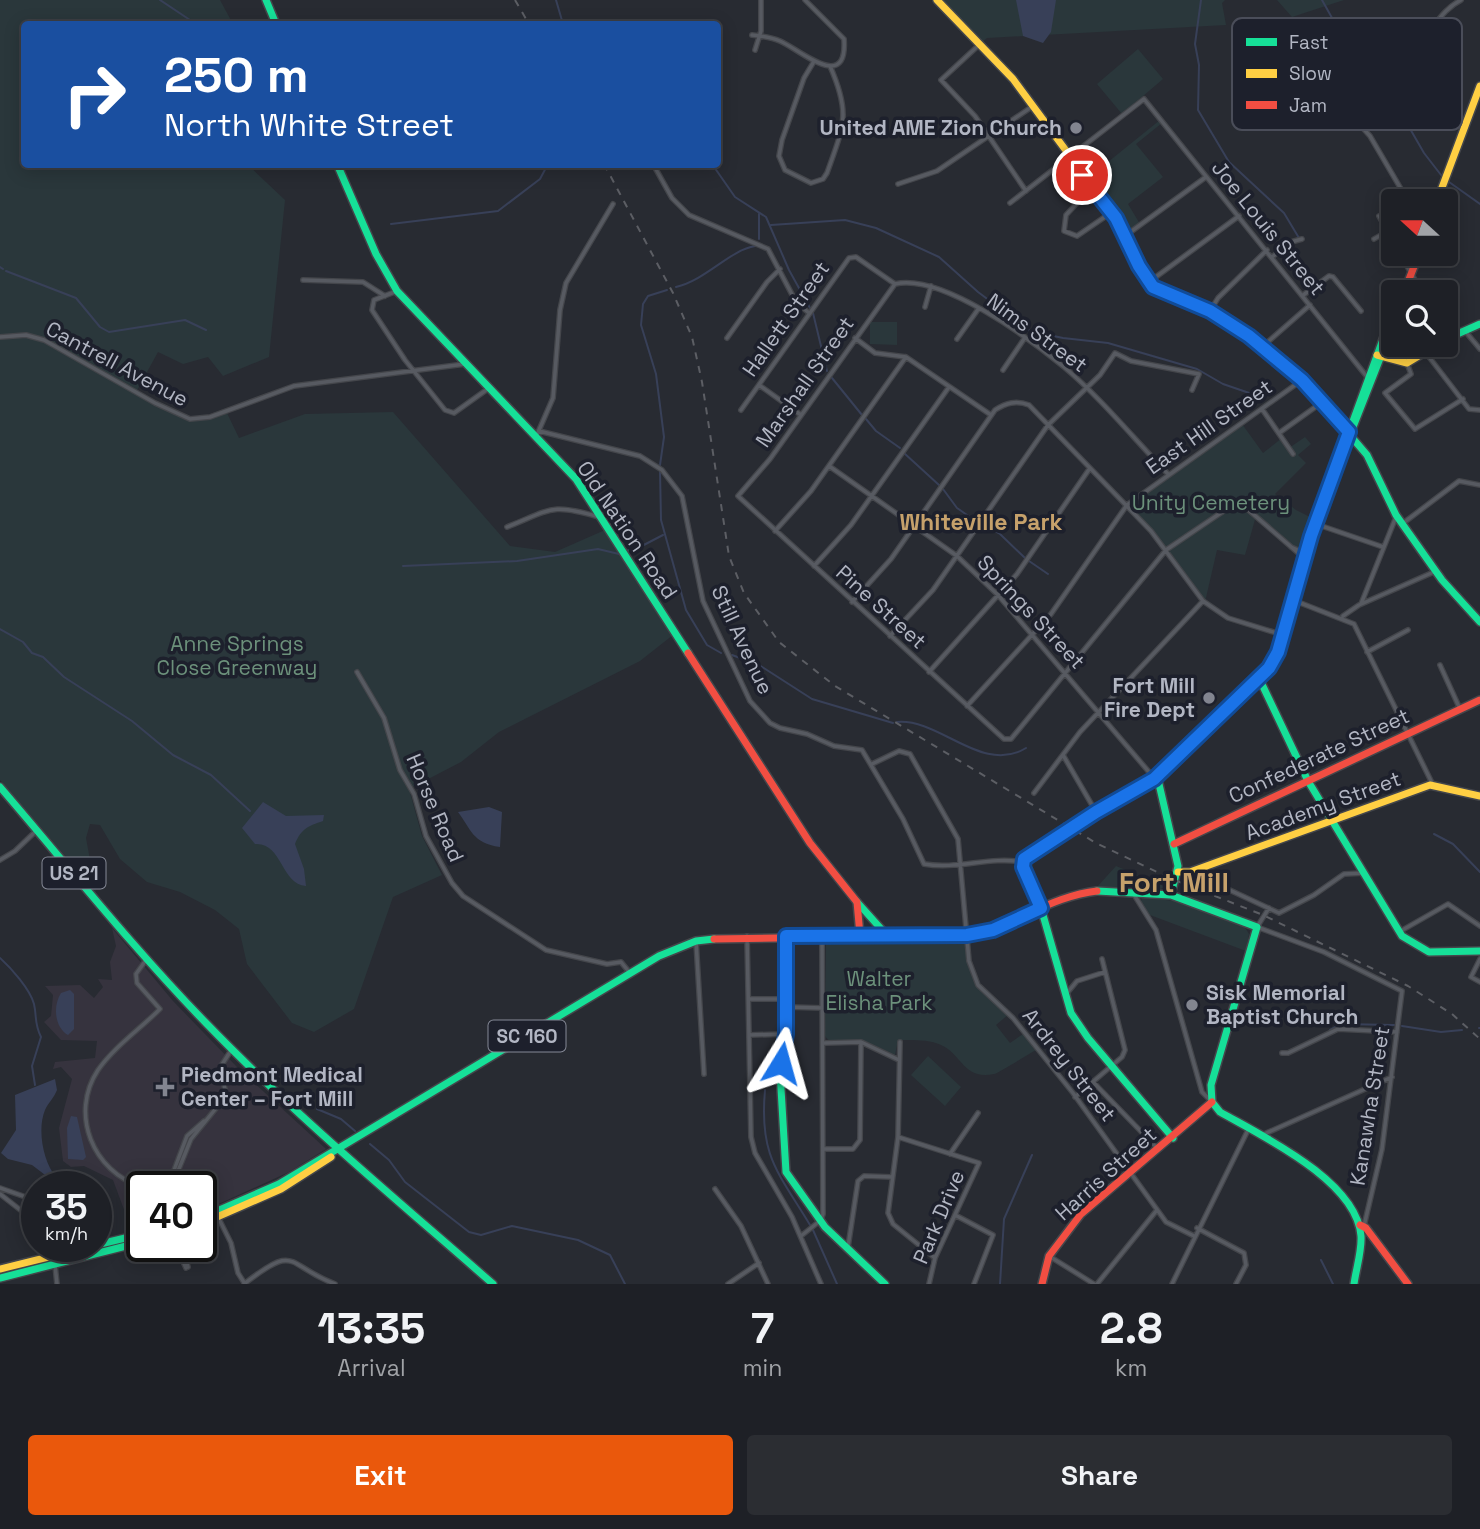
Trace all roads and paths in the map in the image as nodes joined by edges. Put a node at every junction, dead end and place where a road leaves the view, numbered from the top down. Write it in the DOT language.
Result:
graph roads {
  1 [pos="266,0"];
  2 [pos="761,0"];
  3 [pos="805,0"];
  4 [pos="937,0"];
  5 [pos="1461,0"];
  6 [pos="1442,18"];
  7 [pos="275,21"];
  8 [pos="752,35"];
  9 [pos="760,36"];
  10 [pos="980,44"];
  11 [pos="755,50"];
  12 [pos="813,63"];
  13 [pos="830,66"];
  14 [pos="1480,86"];
  15 [pos="1033,106"];
  16 [pos="1365,130"];
  17 [pos="989,136"];
  18 [pos="1069,159"];
  19 [pos="339,168"];
  20 [pos="655,168"];
  21 [pos="1206,177"];
  22 [pos="898,184"];
  23 [pos="1092,187"];
  24 [pos="1401,189"];
  25 [pos="1441,189"];
  26 [pos="1026,191"];
  27 [pos="1010,203"];
  28 [pos="613,204"];
  29 [pos="1112,212"];
  30 [pos="1239,216"];
  31 [pos="1379,216"];
  32 [pos="1381,219"];
  33 [pos="1381,234"];
  34 [pos="1125,236"];
  35 [pos="1302,239"];
  36 [pos="1374,239"];
  37 [pos="1267,250"];
  38 [pos="1272,257"];
  39 [pos="1407,266"];
  40 [pos="1412,266"];
  41 [pos="780,269"];
  42 [pos="1410,272"];
  43 [pos="303,280"];
  44 [pos="1407,280"];
  45 [pos="1415,280"];
  46 [pos="1149,282"];
  47 [pos="895,284"];
  48 [pos="931,286"];
  49 [pos="397,291"];
  50 [pos="385,296"];
  51 [pos="1302,296"];
  52 [pos="1310,305"];
  53 [pos="925,307"];
  54 [pos="979,308"];
  55 [pos="1210,311"];
  56 [pos="1361,312"];
  57 [pos="809,313"];
  58 [pos="1480,324"];
  59 [pos="1464,329"];
  60 [pos="1458,331"];
  61 [pos="0,337"];
  62 [pos="727,338"];
  63 [pos="855,338"];
  64 [pos="957,339"];
  65 [pos="1024,339"];
  66 [pos="1262,347"];
  67 [pos="1480,349"];
  68 [pos="1381,350"];
  69 [pos="1381,351"];
  70 [pos="1379,356"];
  71 [pos="906,357"];
  72 [pos="1418,357"];
  73 [pos="1428,357"];
  74 [pos="1407,363"];
  75 [pos="465,364"];
  76 [pos="1003,370"];
  77 [pos="414,372"];
  78 [pos="1368,378"];
  79 [pos="1302,380"];
  80 [pos="759,385"];
  81 [pos="949,387"];
  82 [pos="489,388"];
  83 [pos="1086,389"];
  84 [pos="1192,390"];
  85 [pos="1463,399"];
  86 [pos="1323,402"];
  87 [pos="1262,409"];
  88 [pos="741,410"];
  89 [pos="1480,410"];
  90 [pos="801,415"];
  91 [pos="991,415"];
  92 [pos="1048,425"];
  93 [pos="1349,432"];
  94 [pos="1279,433"];
  95 [pos="537,434"];
  96 [pos="1293,454"];
  97 [pos="829,466"];
  98 [pos="1090,468"];
  99 [pos="1169,475"];
  100 [pos="1480,485"];
  101 [pos="738,496"];
  102 [pos="872,496"];
  103 [pos="1127,505"];
  104 [pos="1396,515"];
  105 [pos="601,518"];
  106 [pos="1316,524"];
  107 [pos="1402,524"];
  108 [pos="914,525"];
  109 [pos="507,527"];
  110 [pos="775,531"];
  111 [pos="1383,547"];
  112 [pos="1166,550"];
  113 [pos="957,556"];
  114 [pos="1305,556"];
  115 [pos="814,566"];
  116 [pos="1436,571"];
  117 [pos="998,594"];
  118 [pos="1293,600"];
  119 [pos="1203,601"];
  120 [pos="852,602"];
  121 [pos="1359,605"];
  122 [pos="1342,617"];
  123 [pos="1480,622"];
  124 [pos="1408,630"];
  125 [pos="1033,634"];
  126 [pos="1283,635"];
  127 [pos="890,636"];
  128 [pos="1367,652"];
  129 [pos="1440,665"];
  130 [pos="357,672"];
  131 [pos="929,672"];
  132 [pos="1067,673"];
  133 [pos="1259,678"];
  134 [pos="1480,700"];
  135 [pos="967,706"];
  136 [pos="1460,709"];
  137 [pos="1101,713"];
  138 [pos="1408,734"];
  139 [pos="1063,755"];
  140 [pos="872,764"];
  141 [pos="1154,779"];
  142 [pos="1308,781"];
  143 [pos="1433,785"];
  144 [pos="0,787"];
  145 [pos="1034,793"];
  146 [pos="1480,796"];
  147 [pos="1096,812"];
  148 [pos="1331,821"];
  149 [pos="37,830"];
  150 [pos="1174,844"];
  151 [pos="0,860"];
  152 [pos="1023,862"];
  153 [pos="961,865"];
  154 [pos="1178,872"];
  155 [pos="1190,872"];
  156 [pos="1364,873"];
  157 [pos="1133,893"];
  158 [pos="1171,895"];
  159 [pos="857,902"];
  160 [pos="1041,908"];
  161 [pos="1269,908"];
  162 [pos="1241,920"];
  163 [pos="1480,926"];
  164 [pos="1257,927"];
  165 [pos="1399,932"];
  166 [pos="860,935"];
  167 [pos="891,935"];
  168 [pos="967,935"];
  169 [pos="747,936"];
  170 [pos="786,936"];
  171 [pos="822,936"];
  172 [pos="1254,937"];
  173 [pos="693,942"];
  174 [pos="1480,951"];
  175 [pos="148,959"];
  176 [pos="1480,959"];
  177 [pos="1102,960"];
  178 [pos="1105,972"];
  179 [pos="629,973"];
  180 [pos="1480,982"];
  181 [pos="1065,994"];
  182 [pos="748,999"];
  183 [pos="785,1003"];
  184 [pos="823,1008"];
  185 [pos="1397,1032"];
  186 [pos="786,1034"];
  187 [pos="748,1035"];
  188 [pos="861,1042"];
  189 [pos="900,1042"];
  190 [pos="824,1043"];
  191 [pos="232,1049"];
  192 [pos="1282,1053"];
  193 [pos="899,1060"];
  194 [pos="1112,1066"];
  195 [pos="704,1074"];
  196 [pos="1392,1077"];
  197 [pos="1093,1082"];
  198 [pos="1076,1097"];
  199 [pos="1212,1102"];
  200 [pos="978,1113"];
  201 [pos="1249,1128"];
  202 [pos="1262,1135"];
  203 [pos="898,1137"];
  204 [pos="1173,1138"];
  205 [pos="340,1149"];
  206 [pos="823,1149"];
  207 [pos="1159,1150"];
  208 [pos="950,1154"];
  209 [pos="176,1171"];
  210 [pos="1131,1174"];
  211 [pos="892,1177"];
  212 [pos="126,1179"];
  213 [pos="0,1188"];
  214 [pos="715,1189"];
  215 [pos="0,1194"];
  216 [pos="21,1195"];
  217 [pos="21,1210"];
  218 [pos="1157,1210"];
  219 [pos="217,1215"];
  220 [pos="955,1215"];
  221 [pos="821,1220"];
  222 [pos="1362,1226"];
  223 [pos="1197,1228"];
  224 [pos="801,1236"];
  225 [pos="1194,1236"];
  226 [pos="848,1250"];
  227 [pos="1049,1256"];
  228 [pos="935,1258"];
  229 [pos="46,1262"];
  230 [pos="50,1262"];
  231 [pos="53,1262"];
  232 [pos="185,1262"];
  233 [pos="759,1263"];
  234 [pos="187,1267"];
  235 [pos="0,1269"];
  236 [pos="0,1278"];
  237 [pos="57,1284"];
  238 [pos="244,1284"];
  239 [pos="335,1284"];
  240 [pos="493,1284"];
  241 [pos="728,1284"];
  242 [pos="768,1284"];
  243 [pos="821,1284"];
  244 [pos="885,1284"];
  245 [pos="929,1284"];
  246 [pos="974,1284"];
  247 [pos="1042,1284"];
  248 [pos="1095,1284"];
  249 [pos="1172,1284"];
  250 [pos="1236,1284"];
  251 [pos="1354,1284"];
  252 [pos="1408,1284"];
  1 -- 7 [label="main road"];
  2 -- 9 [label="street"];
  3 -- 13 [label="street"];
  4 -- 10 [label="main road"];
  5 -- 6 [label="street"];
  8 -- 9 [label="street"];
  9 -- 11 [label="street"];
  9 -- 12 [label="street"];
  10 -- 15 [label="main road"];
  10 -- 17 [label="street"];
  12 -- 13 [label="street"];
  12 -- 13 [label="street"];
  14 -- 25 [label="main road"];
  15 -- 17 [label="street"];
  15 -- 18 [label="main road"];
  16 -- 24 [label="street"];
  17 -- 22 [label="street"];
  17 -- 26 [label="street"];
  18 -- 21 [label="street, Joe Louis Street"];
  18 -- 23 [label="main road"];
  18 -- 26 [label="street"];
  19 -- 49 [label="main road, Old Nation Road"];
  20 -- 41 [label="street"];
  21 -- 30 [label="street, Joe Louis Street"];
  21 -- 34 [label="street"];
  23 -- 29 [label="main road"];
  23 -- 29 [label="street"];
  26 -- 27 [label="street"];
  28 -- 95 [label="street"];
  29 -- 34 [label="main road"];
  30 -- 37 [label="street, Joe Louis Street"];
  30 -- 46 [label="street"];
  31 -- 32 [label="street"];
  33 -- 36 [label="street"];
  34 -- 46 [label="main road"];
  35 -- 38 [label="street"];
  37 -- 38 [label="street, Joe Louis Street"];
  37 -- 55 [label="street"];
  38 -- 51 [label="street, Joe Louis Street"];
  39 -- 42 [label="street"];
  40 -- 42 [label="main road"];
  41 -- 57 [label="street"];
  41 -- 62 [label="street"];
  42 -- 44 [label="main road"];
  42 -- 45 [label="street"];
  43 -- 50 [label="street"];
  46 -- 55 [label="main road"];
  47 -- 48 [label="street, Nims Street"];
  47 -- 57 [label="street, Hallett Street"];
  47 -- 63 [label="street, Marshall Street"];
  48 -- 53 [label="street"];
  48 -- 54 [label="street, Nims Street"];
  49 -- 50 [label="street"];
  49 -- 75 [label="main road, Old Nation Road"];
  50 -- 77 [label="street"];
  51 -- 52 [label="street, Joe Louis Street"];
  51 -- 56 [label="street"];
  52 -- 66 [label="street"];
  52 -- 78 [label="street, Joe Louis Street"];
  54 -- 64 [label="street"];
  54 -- 65 [label="street, Nims Street"];
  55 -- 66 [label="main road"];
  57 -- 80 [label="street, Hallett Street"];
  58 -- 59 [label="main road"];
  59 -- 60 [label="main road"];
  59 -- 67 [label="street"];
  61 -- 77 [label="street, Cantrell Avenue"];
  63 -- 71 [label="street"];
  63 -- 90 [label="street, Marshall Street"];
  65 -- 76 [label="street"];
  65 -- 83 [label="street, Nims Street"];
  66 -- 79 [label="main road"];
  68 -- 70 [label="main road"];
  69 -- 70 [label="main road"];
  70 -- 74 [label="main road"];
  70 -- 78 [label="main road"];
  70 -- 93 [label="main road"];
  71 -- 81 [label="street"];
  71 -- 97 [label="street"];
  72 -- 74 [label="main road"];
  73 -- 85 [label="street"];
  74 -- 85 [label="street"];
  75 -- 77 [label="street, Cantrell Avenue"];
  75 -- 82 [label="main road, Old Nation Road"];
  77 -- 82 [label="street"];
  78 -- 93 [label="main road"];
  79 -- 86 [label="main road"];
  79 -- 87 [label="street, East Hill Street"];
  80 -- 88 [label="street, Hallett Street"];
  80 -- 90 [label="street"];
  81 -- 91 [label="street"];
  81 -- 102 [label="street"];
  82 -- 95 [label="main road, Old Nation Road"];
  83 -- 84 [label="street"];
  83 -- 92 [label="street"];
  83 -- 99 [label="street, Nims Street"];
  85 -- 89 [label="street"];
  86 -- 93 [label="main road"];
  86 -- 94 [label="street"];
  87 -- 94 [label="street"];
  87 -- 99 [label="street, East Hill Street"];
  90 -- 101 [label="street, Marshall Street"];
  91 -- 92 [label="street"];
  91 -- 108 [label="street"];
  92 -- 98 [label="street"];
  92 -- 113 [label="street"];
  93 -- 104 [label="main road"];
  93 -- 106 [label="main road"];
  94 -- 96 [label="street"];
  95 -- 105 [label="main road, Old Nation Road"];
  95 -- 140 [label="street, Still Avenue"];
  97 -- 102 [label="street, Springs Street"];
  97 -- 110 [label="street"];
  98 -- 103 [label="street"];
  98 -- 117 [label="street"];
  99 -- 103 [label="street, East Hill Street"];
  100 -- 107 [label="street"];
  101 -- 110 [label="street, Pine Street"];
  102 -- 108 [label="street, Springs Street"];
  102 -- 115 [label="street"];
  103 -- 112 [label="street"];
  103 -- 125 [label="street, East Hill Street"];
  104 -- 107 [label="main road"];
  104 -- 111 [label="street"];
  105 -- 109 [label="street"];
  105 -- 159 [label="main road, Old Nation Road"];
  106 -- 111 [label="street"];
  106 -- 114 [label="main road"];
  107 -- 116 [label="main road"];
  108 -- 113 [label="street, Springs Street"];
  108 -- 120 [label="street"];
  110 -- 115 [label="street, Pine Street"];
  111 -- 121 [label="street"];
  112 -- 114 [label="street"];
  112 -- 119 [label="street"];
  112 -- 132 [label="street"];
  113 -- 117 [label="street, Springs Street"];
  113 -- 127 [label="street"];
  114 -- 118 [label="main road"];
  115 -- 120 [label="street, Pine Street"];
  116 -- 121 [label="street"];
  116 -- 123 [label="main road"];
  117 -- 125 [label="street, Springs Street"];
  117 -- 131 [label="street"];
  118 -- 122 [label="street"];
  118 -- 126 [label="main road"];
  119 -- 126 [label="street"];
  119 -- 137 [label="street"];
  120 -- 127 [label="street, Pine Street"];
  121 -- 122 [label="street"];
  122 -- 128 [label="street"];
  124 -- 128 [label="street"];
  125 -- 132 [label="street, Springs Street"];
  125 -- 135 [label="street, East Hill Street"];
  126 -- 133 [label="main road"];
  127 -- 131 [label="street, Pine Street"];
  128 -- 138 [label="street"];
  129 -- 136 [label="street"];
  130 -- 179 [label="street, Horse Road"];
  131 -- 135 [label="street, Pine Street"];
  132 -- 135 [label="street, Pine Street"];
  132 -- 137 [label="street, Springs Street"];
  133 -- 141 [label="main road"];
  133 -- 142 [label="main road"];
  134 -- 136 [label="main road, Confederate Street"];
  136 -- 138 [label="main road, Confederate Street"];
  137 -- 139 [label="street"];
  137 -- 141 [label="street, Springs Street"];
  138 -- 142 [label="main road, Confederate Street"];
  138 -- 143 [label="street"];
  139 -- 145 [label="street"];
  139 -- 147 [label="street"];
  140 -- 153 [label="street"];
  140 -- 153 [label="street, Ardrey Street"];
  141 -- 147 [label="main road"];
  141 -- 150 [label="main road"];
  142 -- 148 [label="main road"];
  142 -- 150 [label="main road, Confederate Street"];
  143 -- 146 [label="main road, Academy Street"];
  143 -- 148 [label="main road, Academy Street"];
  144 -- 149 [label="main road, US 21"];
  147 -- 152 [label="main road, bridge"];
  148 -- 155 [label="main road, Academy Street"];
  148 -- 156 [label="main road"];
  149 -- 151 [label="street"];
  149 -- 175 [label="main road, US 21"];
  150 -- 154 [label="main road"];
  152 -- 153 [label="street"];
  152 -- 160 [label="main road"];
  153 -- 168 [label="street, Ardrey Street"];
  154 -- 155 [label="main road, Academy Street"];
  154 -- 158 [label="main road"];
  155 -- 161 [label="street"];
  156 -- 161 [label="street"];
  156 -- 165 [label="main road"];
  157 -- 158 [label="main road"];
  157 -- 160 [label="main road"];
  157 -- 199 [label="street"];
  158 -- 162 [label="main road"];
  159 -- 166 [label="main road"];
  159 -- 167 [label="main road, Old Nation Road"];
  160 -- 168 [label="main road"];
  160 -- 181 [label="main road"];
  161 -- 164 [label="street"];
  162 -- 164 [label="main road"];
  162 -- 172 [label="main road"];
  163 -- 165 [label="street"];
  164 -- 172 [label="main road"];
  164 -- 185 [label="street, Kanawha Street"];
  165 -- 174 [label="main road"];
  166 -- 167 [label="main road"];
  166 -- 171 [label="main road, SC 160"];
  167 -- 168 [label="main road"];
  168 -- 198 [label="street, Ardrey Street"];
  169 -- 170 [label="main road, SC 160"];
  169 -- 173 [label="main road, SC 160"];
  169 -- 182 [label="street"];
  170 -- 171 [label="main road, SC 160"];
  170 -- 183 [label="main road"];
  171 -- 184 [label="street"];
  172 -- 199 [label="main road"];
  173 -- 179 [label="main road, SC 160 / SC 160"];
  173 -- 195 [label="street"];
  175 -- 191 [label="main road, US 21"];
  175 -- 212 [label="street"];
  176 -- 180 [label="street"];
  177 -- 178 [label="street"];
  178 -- 181 [label="street"];
  178 -- 194 [label="street"];
  179 -- 205 [label="main road, SC 160 / SC 160"];
  181 -- 194 [label="main road"];
  182 -- 183 [label="street"];
  182 -- 187 [label="street"];
  183 -- 184 [label="street"];
  183 -- 186 [label="main road"];
  184 -- 190 [label="street"];
  185 -- 192 [label="street"];
  185 -- 196 [label="street, Kanawha Street"];
  186 -- 187 [label="street"];
  186 -- 221 [label="main road"];
  187 -- 224 [label="street"];
  188 -- 190 [label="street"];
  188 -- 193 [label="street"];
  188 -- 206 [label="street"];
  189 -- 193 [label="street"];
  190 -- 206 [label="street"];
  191 -- 205 [label="main road, US 21"];
  191 -- 209 [label="street"];
  193 -- 203 [label="street"];
  194 -- 197 [label="street"];
  194 -- 204 [label="main road"];
  196 -- 202 [label="street"];
  196 -- 222 [label="street, Kanawha Street"];
  197 -- 198 [label="street"];
  197 -- 207 [label="street"];
  198 -- 210 [label="street, Ardrey Street"];
  199 -- 201 [label="main road"];
  199 -- 204 [label="main road, Harris Street"];
  200 -- 208 [label="street"];
  201 -- 202 [label="main road"];
  201 -- 223 [label="street"];
  202 -- 222 [label="main road"];
  203 -- 208 [label="street, Park Drive"];
  203 -- 211 [label="street"];
  204 -- 207 [label="main road, Harris Street"];
  205 -- 219 [label="main road, SC 160"];
  205 -- 240 [label="main road, US 21"];
  206 -- 221 [label="street"];
  207 -- 210 [label="main road, Harris Street"];
  208 -- 220 [label="street, Park Drive"];
  210 -- 218 [label="street, Ardrey Street"];
  210 -- 227 [label="main road, Harris Street"];
  211 -- 226 [label="street"];
  211 -- 228 [label="street"];
  213 -- 216 [label="street"];
  214 -- 233 [label="street"];
  215 -- 217 [label="street"];
  218 -- 225 [label="street, Ardrey Street"];
  218 -- 248 [label="street"];
  219 -- 238 [label="street"];
  220 -- 228 [label="street, Park Drive"];
  220 -- 246 [label="street"];
  221 -- 224 [label="street"];
  221 -- 226 [label="main road"];
  222 -- 251 [label="main road"];
  222 -- 252 [label="main road"];
  223 -- 225 [label="street"];
  223 -- 250 [label="street"];
  224 -- 243 [label="street"];
  225 -- 249 [label="street"];
  226 -- 244 [label="main road"];
  227 -- 247 [label="main road, Harris Street"];
  227 -- 248 [label="street"];
  228 -- 245 [label="street, Park Drive"];
  229 -- 235 [label="main road"];
  230 -- 236 [label="main road"];
  231 -- 237 [label="street"];
  232 -- 234 [label="street"];
  233 -- 241 [label="street"];
  233 -- 242 [label="street"];
  238 -- 239 [label="street"];
}
